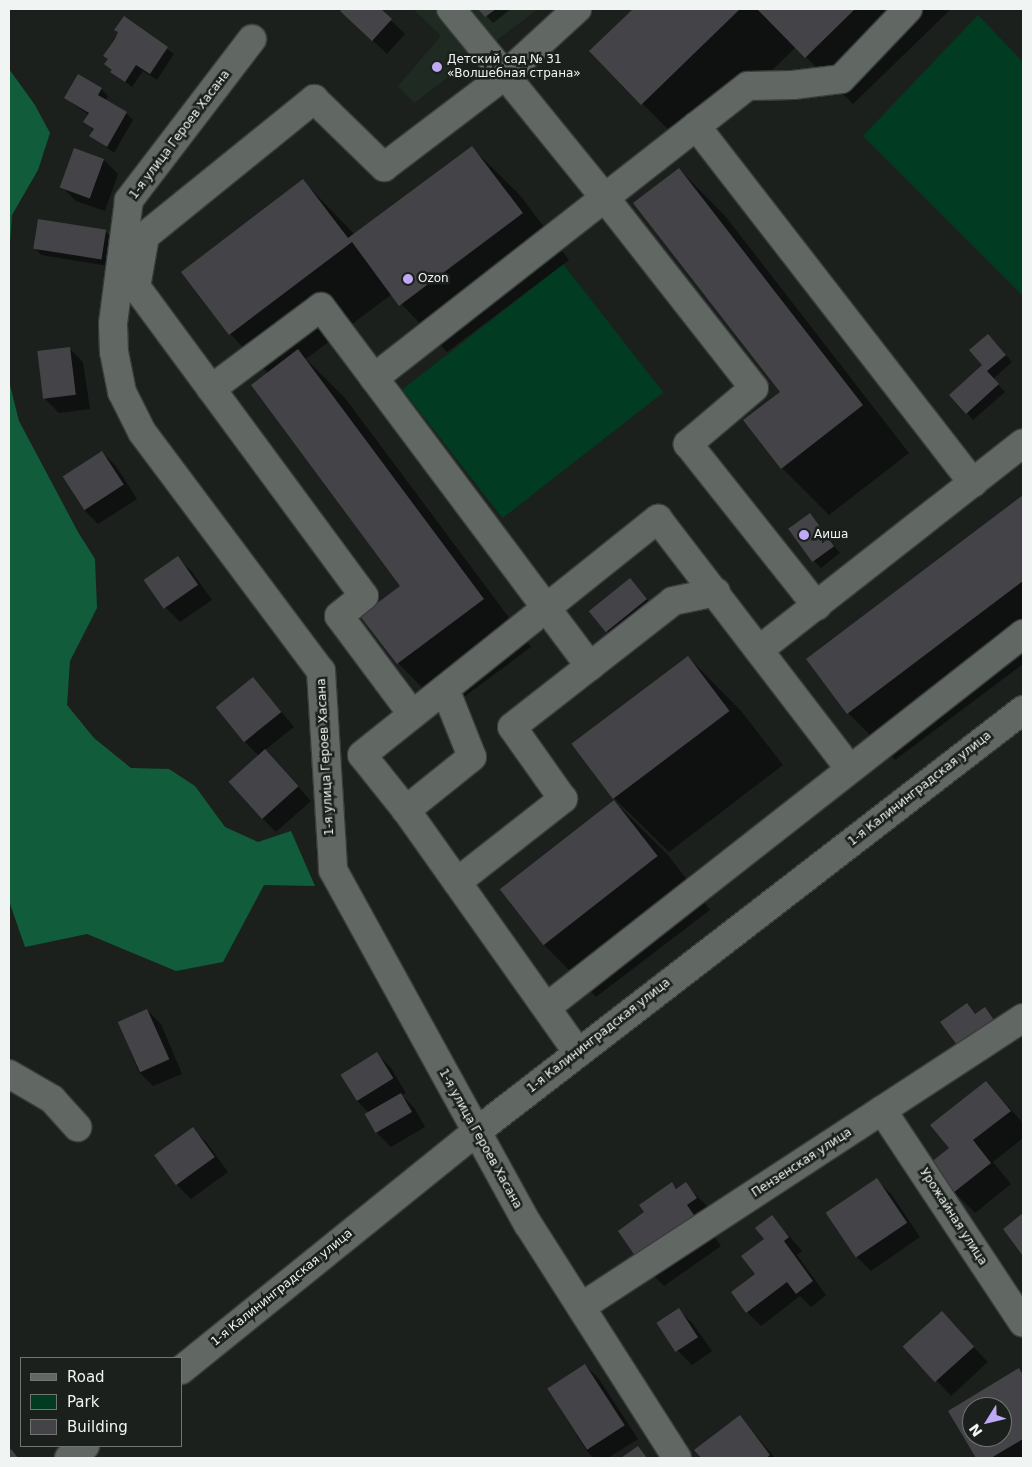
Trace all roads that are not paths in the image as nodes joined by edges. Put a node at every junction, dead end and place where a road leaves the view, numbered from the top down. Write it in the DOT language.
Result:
graph roads {
  1 [pos="451,9"];
  2 [pos="577,9"];
  3 [pos="908,9"];
  4 [pos="252,39"];
  5 [pos="505,75"];
  6 [pos="696,126"];
  7 [pos="605,198"];
  8 [pos="374,378"];
  9 [pos="211,389"];
  10 [pos="1023,442"];
  11 [pos="973,483"];
  12 [pos="716,592"];
  13 [pos="817,606"];
  14 [pos="546,608"];
  15 [pos="1023,634"];
  16 [pos="759,650"];
  17 [pos="590,667"];
  18 [pos="444,688"];
  19 [pos="1023,710"];
  20 [pos="412,714"];
  21 [pos="850,769"];
  22 [pos="406,810"];
  23 [pos="457,882"];
  24 [pos="547,1007"];
  25 [pos="1023,1018"];
  26 [pos="578,1052"];
  27 [pos="9,1074"];
  28 [pos="882,1110"];
  29 [pos="77,1127"];
  30 [pos="476,1132"];
  31 [pos="581,1308"];
  32 [pos="1023,1324"];
  33 [pos="182,1369"];
  34 [pos="84,1447"];
  35 [pos="70,1458"];
  36 [pos="677,1458"];
  1 -- 5 [label="street"];
  2 -- 5 [label="street"];
  3 -- 6 [label="street"];
  4 -- 30 [label="street, 1-я улица Героев Хасана"];
  5 -- 7 [label="street"];
  5 -- 9 [label="street"];
  6 -- 7 [label="street"];
  6 -- 11 [label="street"];
  7 -- 8 [label="street"];
  7 -- 13 [label="street"];
  8 -- 9 [label="street"];
  8 -- 14 [label="street"];
  9 -- 20 [label="street"];
  10 -- 11 [label="street"];
  11 -- 13 [label="street"];
  12 -- 14 [label="street"];
  12 -- 16 [label="street"];
  12 -- 17 [label="street"];
  13 -- 16 [label="street"];
  14 -- 17 [label="street"];
  14 -- 18 [label="street"];
  15 -- 21 [label="street"];
  16 -- 21 [label="street"];
  17 -- 23 [label="street"];
  18 -- 20 [label="street"];
  18 -- 22 [label="street"];
  19 -- 26 [label="street, 1-я Калининградская улица"];
  20 -- 22 [label="street"];
  21 -- 24 [label="street"];
  22 -- 23 [label="street"];
  23 -- 24 [label="street"];
  24 -- 26 [label="street"];
  25 -- 28 [label="street, Пензенская улица"];
  26 -- 30 [label="street, 1-я Калининградская улица"];
  27 -- 29 [label="street"];
  28 -- 31 [label="street, Пензенская улица"];
  28 -- 32 [label="street, Урожайная улица"];
  30 -- 31 [label="street, 1-я улица Героев Хасана"];
  30 -- 33 [label="street, 1-я Калининградская улица"];
  31 -- 36 [label="street, 1-я улица Героев Хасана"];
  34 -- 35 [label="street"];
}
